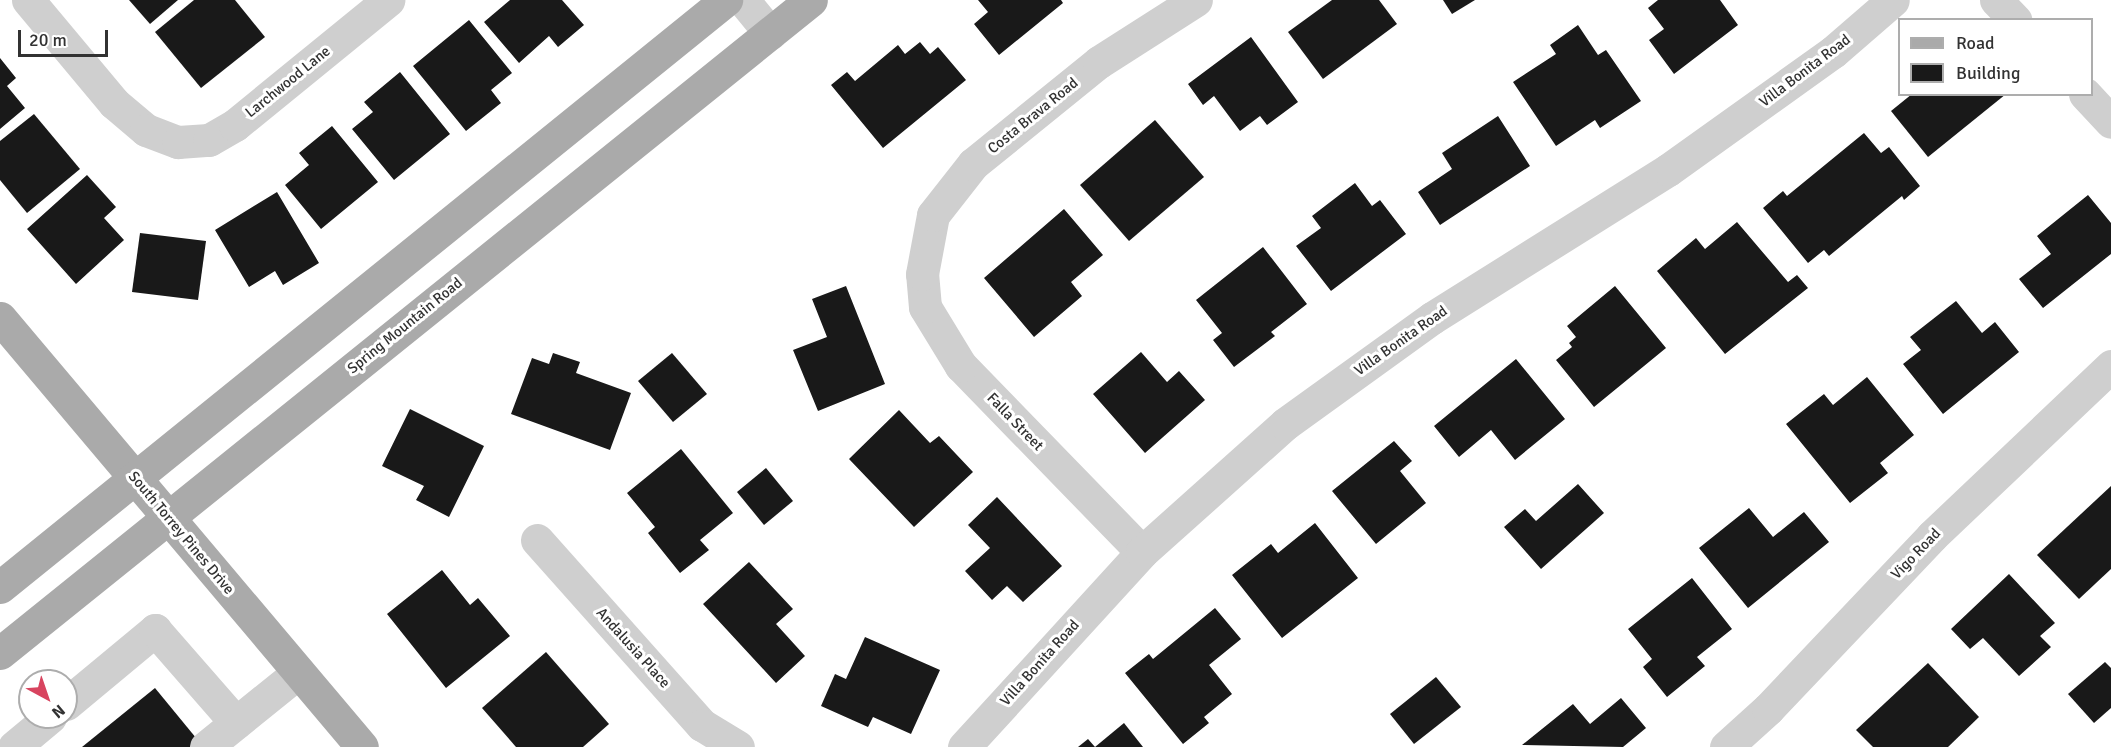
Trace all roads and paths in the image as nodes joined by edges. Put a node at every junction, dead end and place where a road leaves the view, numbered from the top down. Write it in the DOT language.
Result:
graph roads {
  1 [pos="28,0"];
  2 [pos="388,0"];
  3 [pos="726,0"];
  4 [pos="743,0"];
  5 [pos="811,0"];
  6 [pos="1196,0"];
  7 [pos="1893,0"];
  8 [pos="1996,0"];
  9 [pos="2012,18"];
  10 [pos="770,33"];
  11 [pos="2087,96"];
  12 [pos="2111,122"];
  13 [pos="922,274"];
  14 [pos="0,318"];
  15 [pos="2111,366"];
  16 [pos="135,478"];
  17 [pos="167,518"];
  18 [pos="537,540"];
  19 [pos="1142,552"];
  20 [pos="0,587"];
  21 [pos="0,653"];
  22 [pos="299,672"];
  23 [pos="78,694"];
  24 [pos="236,723"];
  25 [pos="36,729"];
  26 [pos="14,747"];
  27 [pos="206,747"];
  28 [pos="362,747"];
  29 [pos="738,747"];
  30 [pos="964,747"];
  31 [pos="1726,747"];
  1 -- 2 [label="street, Larchwood Lane"];
  3 -- 16 [label="main road"];
  4 -- 10 [label="street"];
  5 -- 10 [label="main road, Spring Mountain Road"];
  6 -- 13 [label="street, Costa Brava Road"];
  7 -- 19 [label="street, Villa Bonita Road"];
  8 -- 9 [label="street"];
  10 -- 17 [label="main road, Spring Mountain Road"];
  11 -- 12 [label="street"];
  13 -- 19 [label="street, Falla Street"];
  14 -- 16 [label="main road, South Torrey Pines Drive"];
  15 -- 31 [label="street, Vigo Road"];
  16 -- 17 [label="main road, South Torrey Pines Drive"];
  16 -- 20 [label="main road"];
  17 -- 21 [label="main road, Spring Mountain Road"];
  17 -- 22 [label="main road, South Torrey Pines Drive"];
  18 -- 29 [label="street, Andalusia Place"];
  19 -- 30 [label="street, Villa Bonita Road"];
  22 -- 24 [label="street"];
  22 -- 28 [label="main road, South Torrey Pines Drive"];
  23 -- 24 [label="street"];
  24 -- 27 [label="street"];
  25 -- 26 [label="street"];
}
